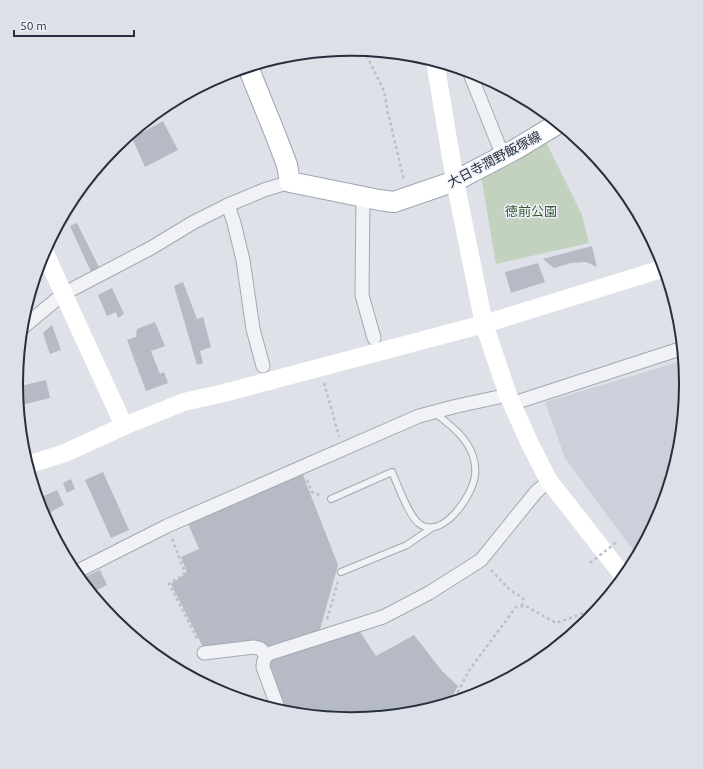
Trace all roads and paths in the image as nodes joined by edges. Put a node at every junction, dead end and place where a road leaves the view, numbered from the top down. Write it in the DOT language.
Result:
graph roads {
  1 [pos="367,57"];
  2 [pos="439,67"];
  3 [pos="250,72"];
  4 [pos="472,79"];
  5 [pos="554,126"];
  6 [pos="503,156"];
  7 [pos="455,181"];
  8 [pos="290,182"];
  9 [pos="363,197"];
  10 [pos="408,198"];
  11 [pos="228,205"];
  12 [pos="48,260"];
  13 [pos="659,270"];
  14 [pos="63,294"];
  15 [pos="29,323"];
  16 [pos="484,324"];
  17 [pos="374,338"];
  18 [pos="678,350"];
  19 [pos="263,366"];
  20 [pos="323,381"];
  21 [pos="510,400"];
  22 [pos="434,412"];
  23 [pos="124,426"];
  24 [pos="344,449"];
  25 [pos="32,463"];
  26 [pos="549,481"];
  27 [pos="331,499"];
  28 [pos="167,526"];
  29 [pos="433,527"];
  30 [pos="618,541"];
  31 [pos="482,560"];
  32 [pos="590,563"];
  33 [pos="80,569"];
  34 [pos="341,572"];
  35 [pos="621,573"];
  36 [pos="522,606"];
  37 [pos="590,610"];
  38 [pos="325,636"];
  39 [pos="204,653"];
  40 [pos="266,656"];
  41 [pos="455,696"];
  42 [pos="277,705"];
  1 -- 10 [label="path"];
  2 -- 7 [label="street"];
  3 -- 8 [label="main road"];
  4 -- 6 [label="street"];
  5 -- 6 [label="main road, 大日寺潤野飯塚線"];
  6 -- 7 [label="main road, 大日寺潤野飯塚線"];
  7 -- 10 [label="main road, 大日寺潤野飯塚線"];
  7 -- 16 [label="street"];
  8 -- 9 [label="main road, 大日寺潤野飯塚線"];
  8 -- 11 [label="street"];
  9 -- 10 [label="main road, 大日寺潤野飯塚線"];
  9 -- 17 [label="street"];
  11 -- 14 [label="street"];
  11 -- 19 [label="street"];
  12 -- 14 [label="street"];
  13 -- 16 [label="street"];
  14 -- 15 [label="street"];
  14 -- 23 [label="street"];
  16 -- 21 [label="street"];
  16 -- 23 [label="street"];
  18 -- 21 [label="street"];
  20 -- 24 [label="path"];
  21 -- 22 [label="street"];
  21 -- 26 [label="street"];
  22 -- 24 [label="street"];
  22 -- 29 [label="lane"];
  23 -- 25 [label="street"];
  24 -- 28 [label="street"];
  26 -- 31 [label="street"];
  26 -- 35 [label="street"];
  27 -- 29 [label="lane"];
  28 -- 33 [label="street"];
  28 -- 39 [label="path"];
  29 -- 34 [label="lane"];
  30 -- 32 [label="path, bridge"];
  31 -- 36 [label="path"];
  31 -- 38 [label="street"];
  34 -- 38 [label="path"];
  36 -- 37 [label="path"];
  36 -- 41 [label="path"];
  38 -- 40 [label="street"];
  39 -- 40 [label="street"];
  40 -- 42 [label="street"];
}
